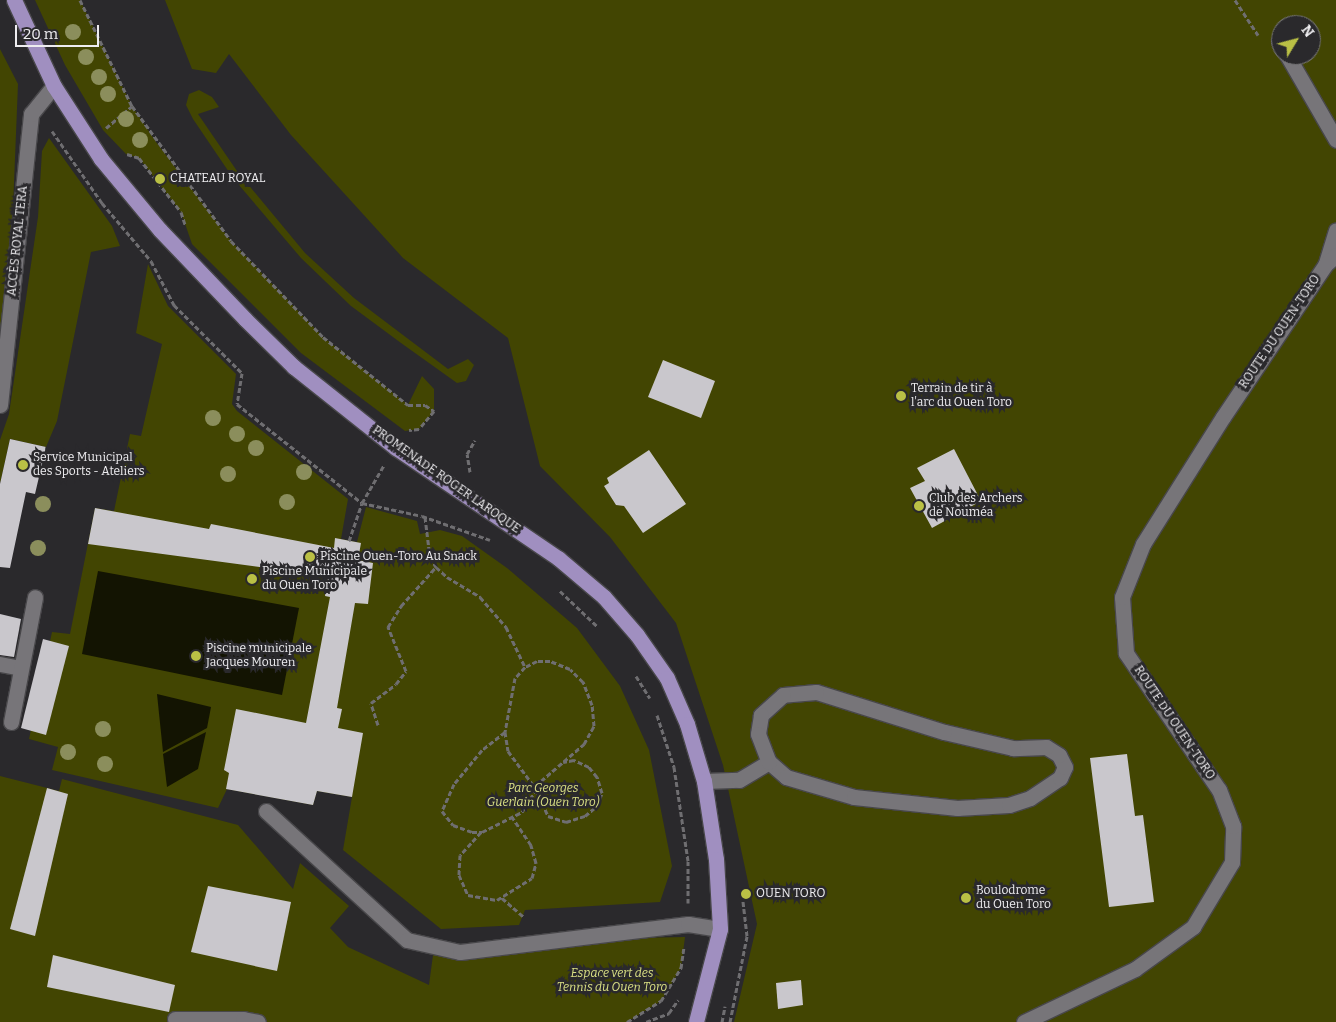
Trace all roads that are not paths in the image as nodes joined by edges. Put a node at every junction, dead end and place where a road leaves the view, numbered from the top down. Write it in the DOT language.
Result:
graph roads {
  1 [pos="14,0"];
  2 [pos="1293,65"];
  3 [pos="54,86"];
  4 [pos="1336,140"];
  5 [pos="1336,231"];
  6 [pos="1330,260"];
  7 [pos="0,405"];
  8 [pos="35,597"];
  9 [pos="0,664"];
  10 [pos="21,668"];
  11 [pos="11,722"];
  12 [pos="769,762"];
  13 [pos="704,781"];
  14 [pos="266,811"];
  15 [pos="720,929"];
  16 [pos="175,1019"];
  17 [pos="258,1022"];
  18 [pos="696,1022"];
  19 [pos="1024,1022"];
  1 -- 3 [label="main road, PROMENADE ROGER LAROQUE"];
  2 -- 4 [label="street"];
  3 -- 7 [label="street, ACCÈS ROYAL TERA"];
  3 -- 13 [label="main road, PROMENADE ROGER LAROQUE"];
  5 -- 6 [label="street, ROUTE DU OUEN-TORO"];
  6 -- 19 [label="street, ROUTE DU OUEN-TORO"];
  8 -- 10 [label="street"];
  9 -- 10 [label="street"];
  10 -- 11 [label="street"];
  12 -- 12 [label="street"];
  12 -- 13 [label="street"];
  13 -- 15 [label="main road, PROMENADE ROGER LAROQUE"];
  14 -- 15 [label="street"];
  15 -- 18 [label="main road, PROMENADE ROGER LAROQUE"];
  16 -- 17 [label="street"];
}
